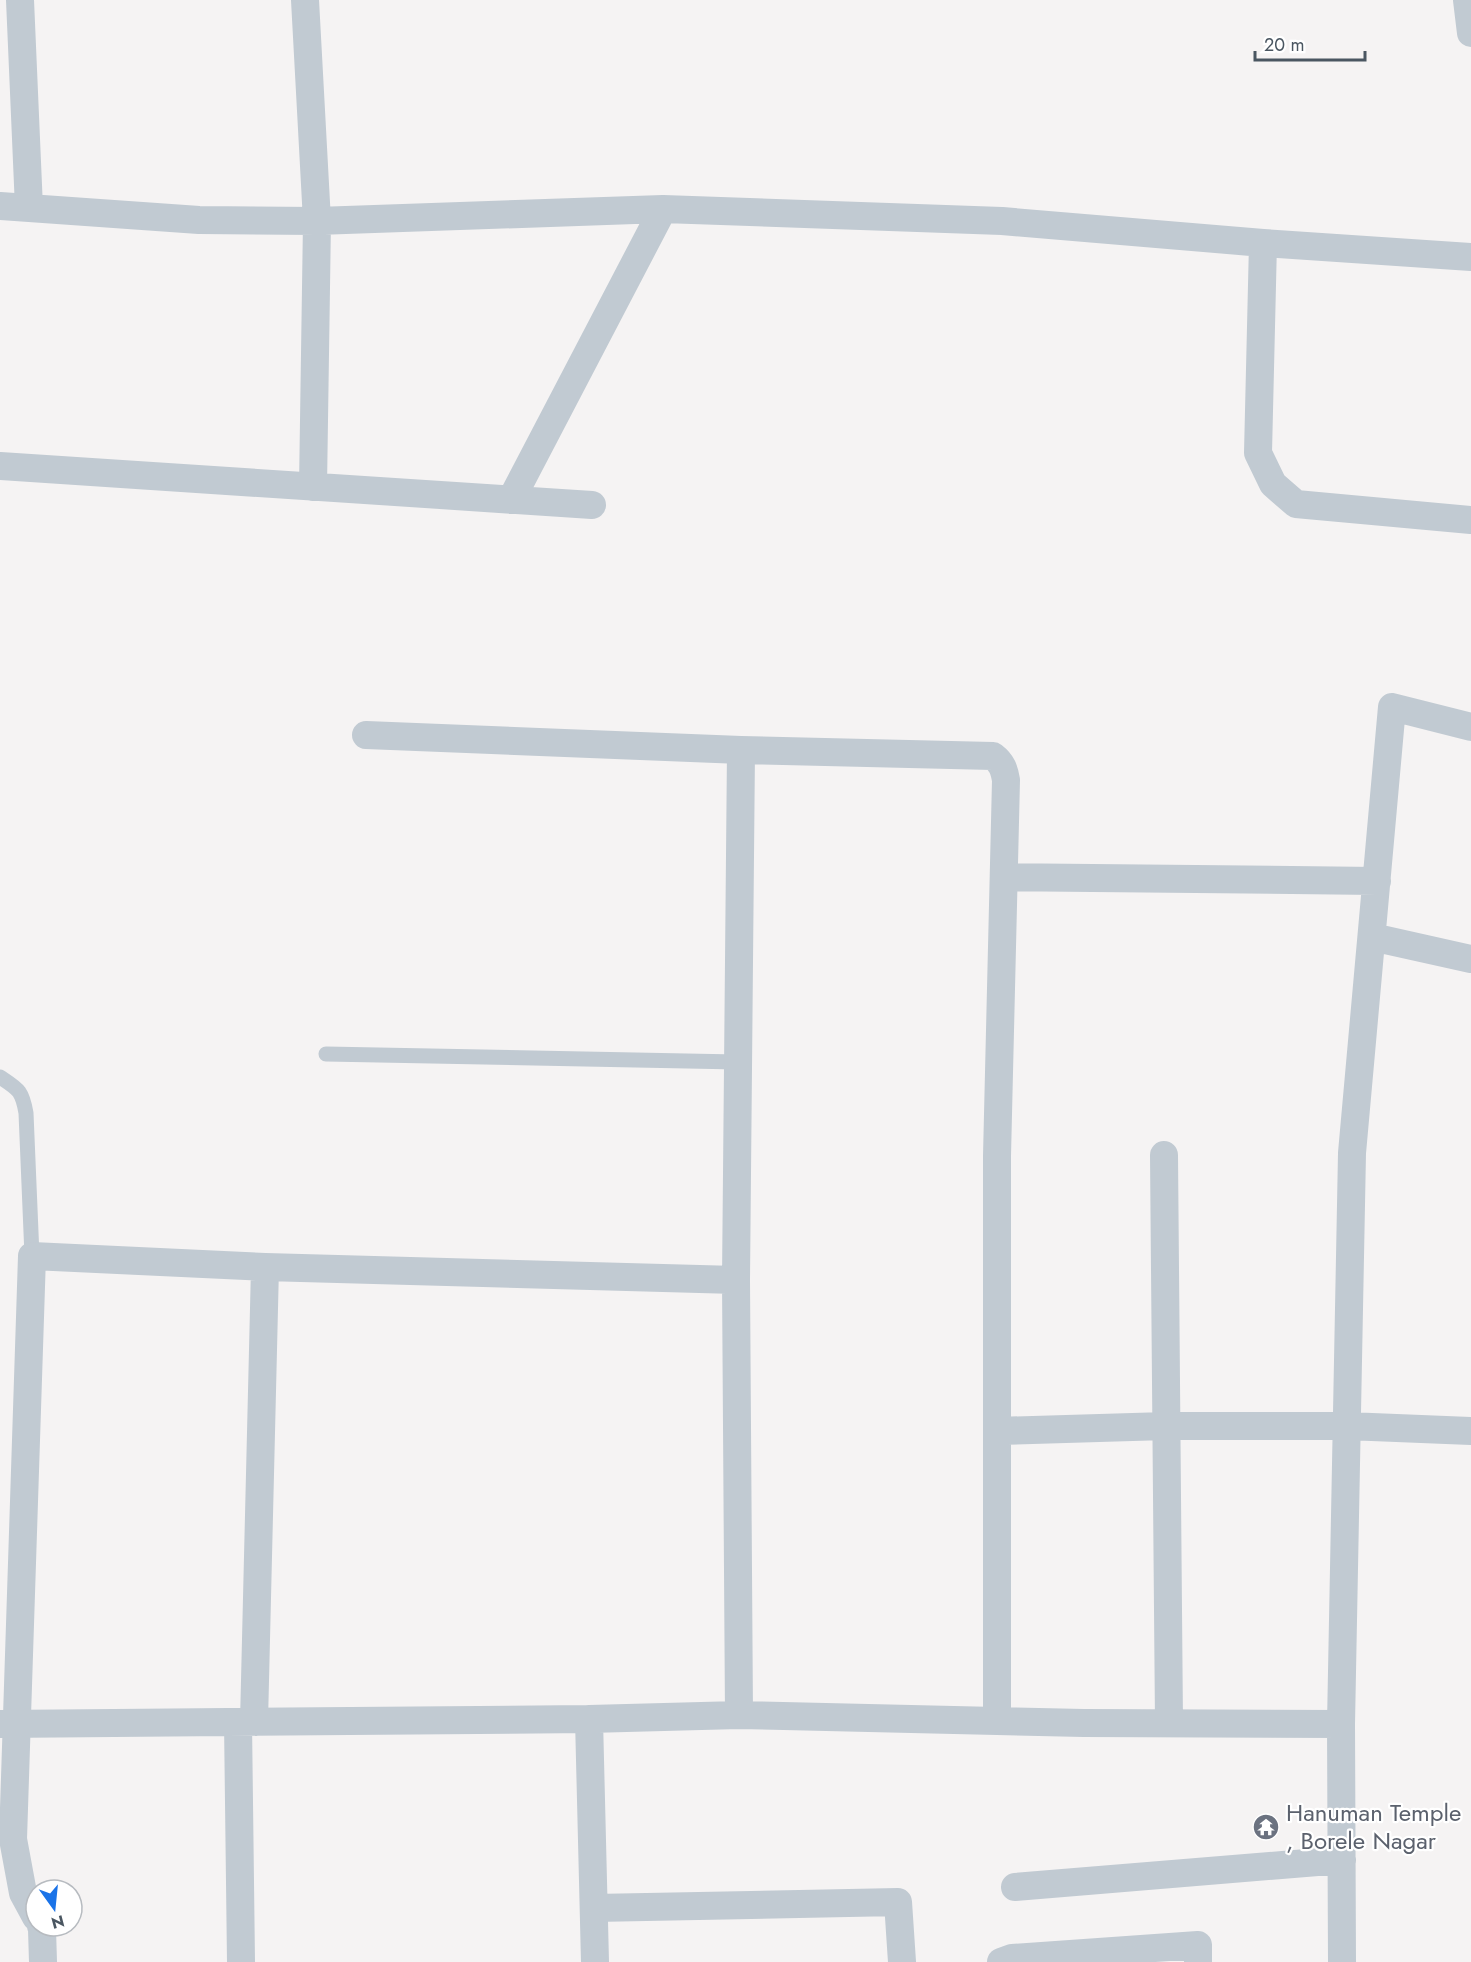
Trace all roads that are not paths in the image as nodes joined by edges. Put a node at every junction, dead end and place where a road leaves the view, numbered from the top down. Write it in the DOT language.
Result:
graph roads {
  1 [pos="20,0"];
  2 [pos="305,0"];
  3 [pos="1467,0"];
  4 [pos="1471,33"];
  5 [pos="0,207"];
  6 [pos="29,208"];
  7 [pos="663,209"];
  8 [pos="317,221"];
  9 [pos="1263,243"];
  10 [pos="1471,257"];
  11 [pos="0,466"];
  12 [pos="313,487"];
  13 [pos="511,500"];
  14 [pos="591,506"];
  15 [pos="1471,520"];
  16 [pos="1471,727"];
  17 [pos="366,735"];
  18 [pos="741,750"];
  19 [pos="1004,877"];
  20 [pos="1377,881"];
  21 [pos="1372,937"];
  22 [pos="1471,959"];
  23 [pos="326,1054"];
  24 [pos="738,1062"];
  25 [pos="0,1077"];
  26 [pos="1164,1155"];
  27 [pos="32,1256"];
  28 [pos="265,1268"];
  29 [pos="736,1280"];
  30 [pos="1166,1426"];
  31 [pos="1347,1426"];
  32 [pos="997,1431"];
  33 [pos="1471,1431"];
  34 [pos="739,1715"];
  35 [pos="589,1719"];
  36 [pos="997,1720"];
  37 [pos="246,1722"];
  38 [pos="1169,1723"];
  39 [pos="8,1724"];
  40 [pos="1341,1724"];
  41 [pos="1342,1860"];
  42 [pos="1015,1887"];
  43 [pos="24,1895"];
  44 [pos="594,1908"];
  45 [pos="42,1938"];
  46 [pos="43,1962"];
  47 [pos="241,1962"];
  48 [pos="595,1962"];
  49 [pos="902,1962"];
  50 [pos="1001,1962"];
  51 [pos="1198,1962"];
  52 [pos="1342,1962"];
  1 -- 6 [label="street"];
  2 -- 8 [label="street"];
  3 -- 4 [label="street"];
  5 -- 6 [label="street"];
  6 -- 8 [label="street"];
  7 -- 8 [label="street"];
  7 -- 9 [label="street"];
  7 -- 13 [label="street"];
  8 -- 12 [label="street"];
  9 -- 10 [label="street"];
  9 -- 15 [label="street"];
  11 -- 12 [label="street"];
  12 -- 13 [label="street"];
  13 -- 14 [label="street"];
  16 -- 20 [label="street"];
  17 -- 18 [label="street"];
  18 -- 19 [label="street"];
  18 -- 24 [label="street"];
  19 -- 20 [label="street"];
  19 -- 32 [label="street"];
  20 -- 21 [label="street"];
  21 -- 22 [label="street"];
  21 -- 31 [label="street"];
  23 -- 24 [label="lane"];
  24 -- 29 [label="street"];
  25 -- 27 [label="lane"];
  26 -- 30 [label="street"];
  27 -- 28 [label="street"];
  27 -- 39 [label="street"];
  28 -- 29 [label="street"];
  28 -- 37 [label="street"];
  29 -- 34 [label="street"];
  30 -- 31 [label="street"];
  30 -- 32 [label="street"];
  30 -- 38 [label="street"];
  31 -- 33 [label="street"];
  31 -- 40 [label="street"];
  32 -- 36 [label="street"];
  34 -- 35 [label="street"];
  34 -- 36 [label="street"];
  35 -- 37 [label="street"];
  35 -- 44 [label="street"];
  36 -- 38 [label="street"];
  37 -- 39 [label="street"];
  37 -- 47 [label="street"];
  38 -- 40 [label="street"];
  39 -- 43 [label="street"];
  40 -- 41 [label="street"];
  41 -- 42 [label="street"];
  41 -- 52 [label="street"];
  44 -- 48 [label="street"];
  44 -- 49 [label="street"];
  45 -- 46 [label="street"];
  50 -- 51 [label="street"];
}
